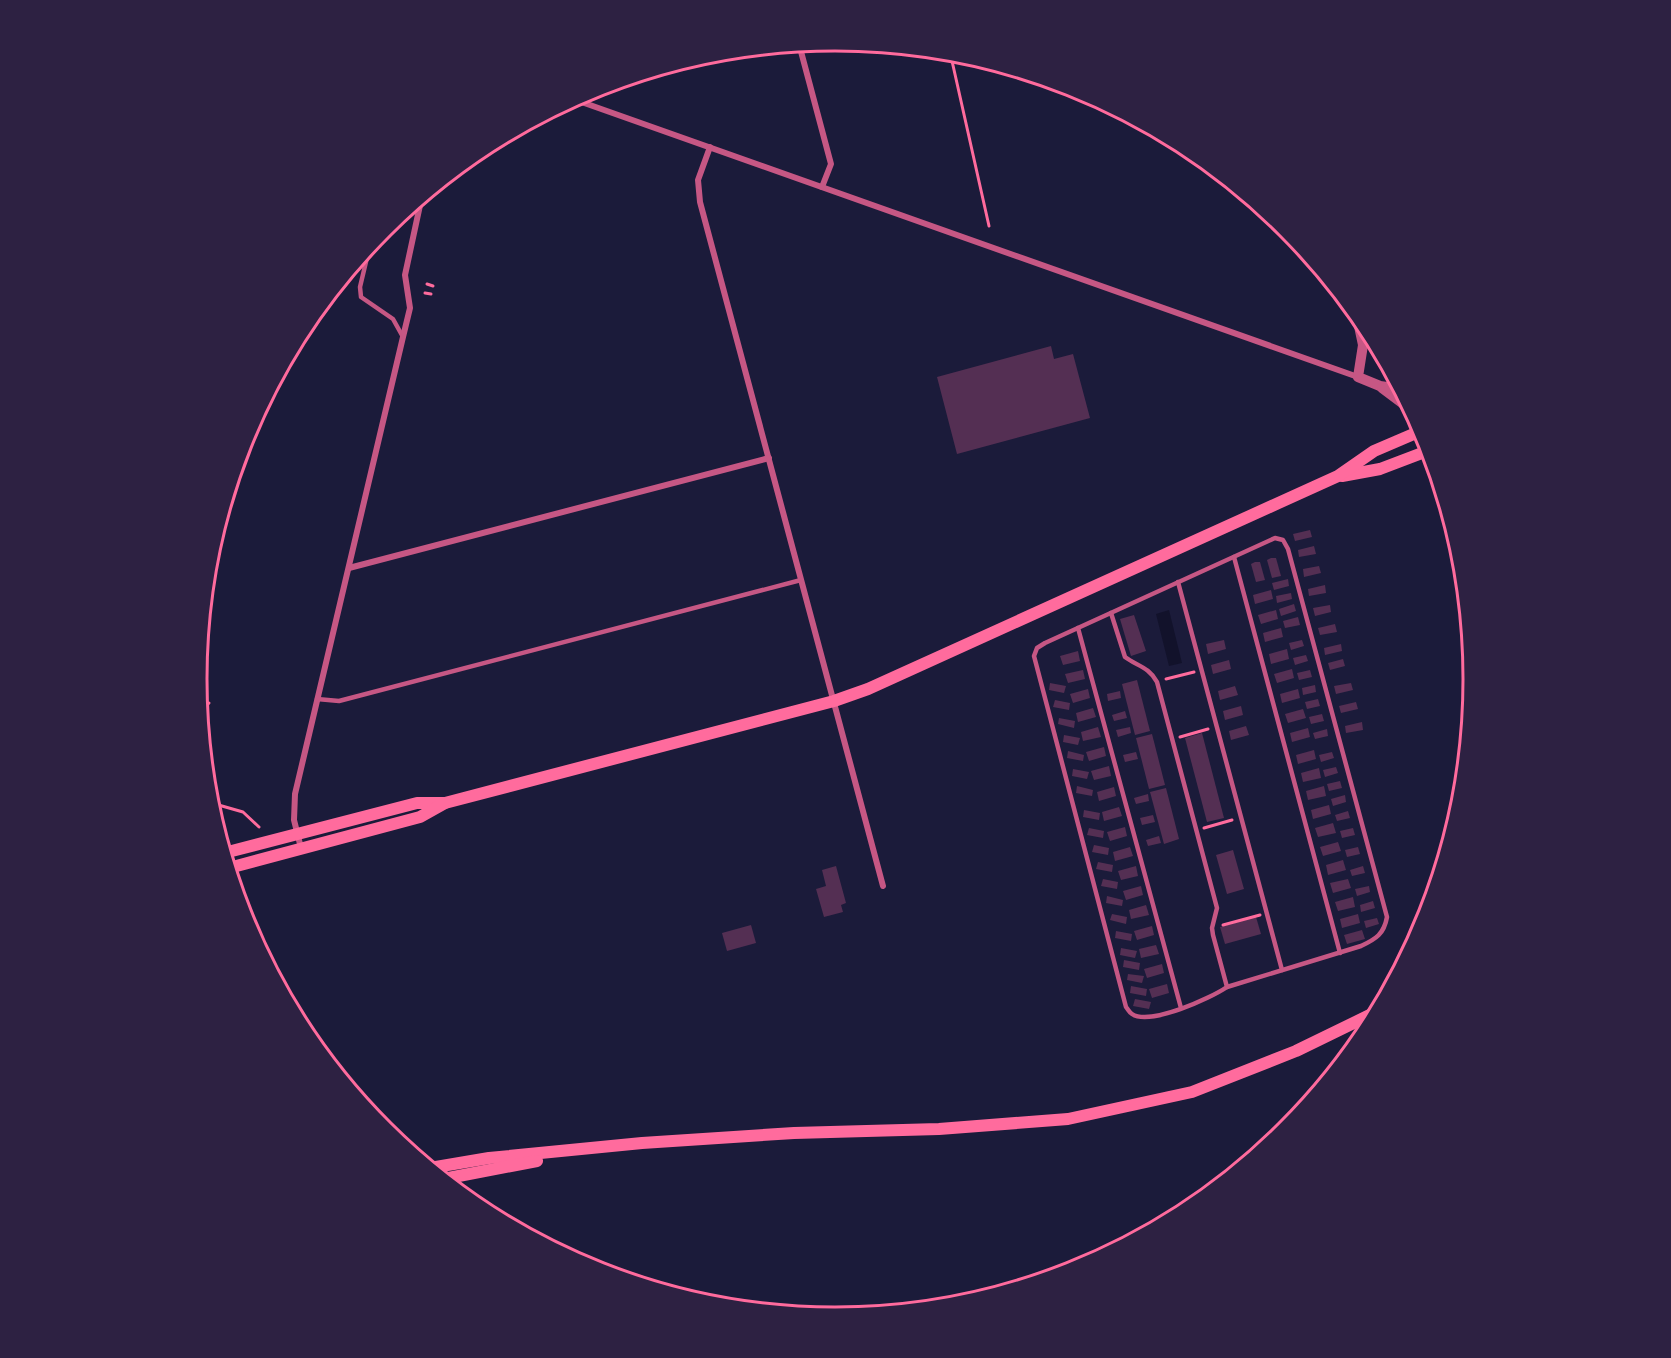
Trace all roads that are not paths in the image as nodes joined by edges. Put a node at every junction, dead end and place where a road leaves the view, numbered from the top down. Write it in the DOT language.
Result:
graph roads {
  1 [pos="801,52"];
  2 [pos="585,103"];
  3 [pos="710,147"];
  4 [pos="822,187"];
  5 [pos="419,209"];
  6 [pos="366,262"];
  7 [pos="1361,335"];
  8 [pos="403,337"];
  9 [pos="1358,377"];
  10 [pos="1380,386"];
  11 [pos="1392,388"];
  12 [pos="1399,400"];
  13 [pos="1414,435"];
  14 [pos="1421,452"];
  15 [pos="769,458"];
  16 [pos="1338,476"];
  17 [pos="1234,557"];
  18 [pos="349,568"];
  19 [pos="801,580"];
  20 [pos="1178,582"];
  21 [pos="1111,613"];
  22 [pos="1078,628"];
  23 [pos="317,699"];
  24 [pos="834,701"];
  25 [pos="445,803"];
  26 [pos="297,834"];
  27 [pos="301,849"];
  28 [pos="232,851"];
  29 [pos="236,866"];
  30 [pos="883,886"];
  31 [pos="1340,953"];
  32 [pos="1282,970"];
  33 [pos="1227,987"];
  34 [pos="1181,1008"];
  35 [pos="1364,1018"];
  36 [pos="642,1143"];
  37 [pos="440,1166"];
  38 [pos="453,1177"];
  1 -- 4 [label="street"];
  2 -- 3 [label="street"];
  3 -- 4 [label="street"];
  3 -- 15 [label="street"];
  4 -- 9 [label="street"];
  5 -- 8 [label="street"];
  6 -- 8 [label="lane"];
  7 -- 9 [label="street"];
  8 -- 18 [label="street"];
  9 -- 10 [label="street"];
  10 -- 11 [label="street"];
  10 -- 12 [label="street"];
  13 -- 16 [label="main road"];
  14 -- 16 [label="main road"];
  15 -- 18 [label="street"];
  15 -- 19 [label="street"];
  16 -- 24 [label="main road"];
  17 -- 20 [label="lane"];
  17 -- 31 [label="lane"];
  17 -- 31 [label="lane"];
  18 -- 23 [label="street"];
  19 -- 23 [label="lane"];
  19 -- 24 [label="street"];
  20 -- 21 [label="lane"];
  20 -- 32 [label="lane"];
  21 -- 22 [label="lane"];
  21 -- 33 [label="lane"];
  22 -- 34 [label="lane"];
  22 -- 34 [label="lane"];
  23 -- 26 [label="street"];
  24 -- 25 [label="main road"];
  24 -- 30 [label="street"];
  25 -- 26 [label="main road"];
  25 -- 27 [label="main road"];
  26 -- 27 [label="street"];
  26 -- 28 [label="main road"];
  27 -- 29 [label="main road"];
  31 -- 32 [label="lane"];
  32 -- 33 [label="lane"];
  33 -- 34 [label="lane"];
  35 -- 36 [label="main road"];
  36 -- 37 [label="main road"];
  36 -- 38 [label="main road"];
}
